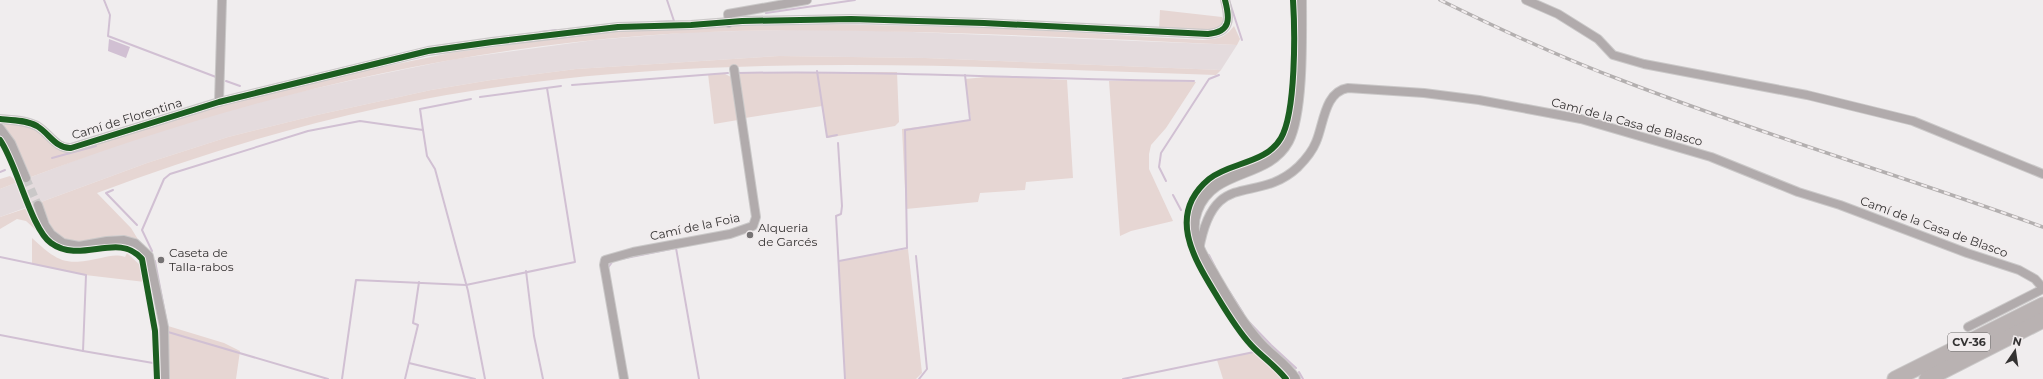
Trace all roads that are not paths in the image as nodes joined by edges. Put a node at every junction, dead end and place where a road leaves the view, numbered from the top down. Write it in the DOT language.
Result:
graph roads {
  1 [pos="222,0"];
  2 [pos="807,0"];
  3 [pos="1225,0"];
  4 [pos="1300,0"];
  5 [pos="1526,0"];
  6 [pos="729,23"];
  7 [pos="734,69"];
  8 [pos="219,102"];
  9 [pos="0,120"];
  10 [pos="0,128"];
  11 [pos="2043,174"];
  12 [pos="26,178"];
  13 [pos="38,205"];
  14 [pos="1199,251"];
  15 [pos="2043,288"];
  16 [pos="2043,305"];
  17 [pos="2043,320"];
  18 [pos="1968,327"];
  19 [pos="165,379"];
  20 [pos="624,379"];
  21 [pos="1294,379"];
  22 [pos="1895,379"];
  23 [pos="1927,379"];
  1 -- 8 [label="street"];
  2 -- 6 [label="street"];
  3 -- 6 [label="street"];
  4 -- 14 [label="street"];
  5 -- 11 [label="street"];
  6 -- 8 [label="street"];
  7 -- 20 [label="street, Camí de la Foia"];
  8 -- 9 [label="street, Camí de Florentina"];
  10 -- 12 [label="street"];
  13 -- 19 [label="street"];
  14 -- 15 [label="street, Camí de la Casa de Blasco"];
  14 -- 21 [label="street"];
  15 -- 18 [label="street"];
  16 -- 22 [label="highway, CV-36"];
  17 -- 23 [label="highway, CV-36"];
}
